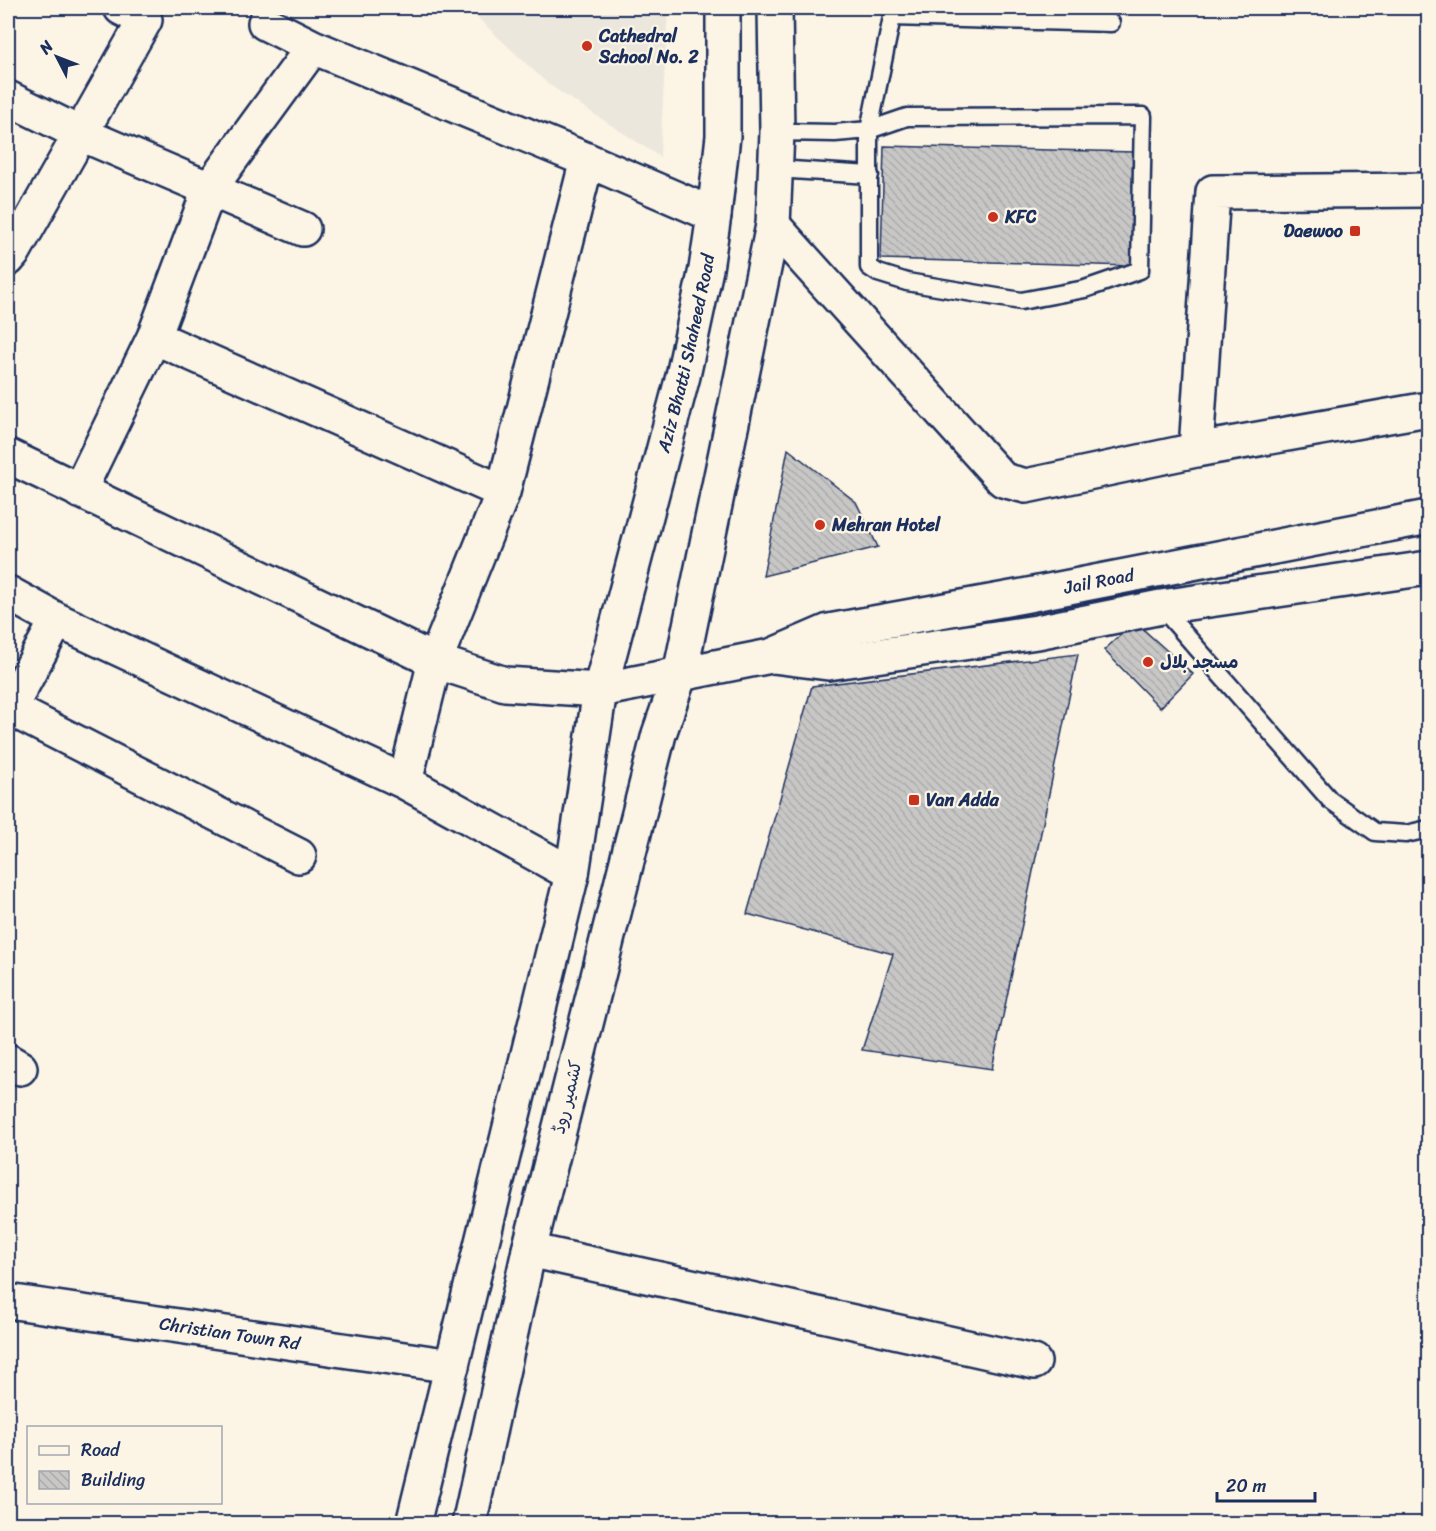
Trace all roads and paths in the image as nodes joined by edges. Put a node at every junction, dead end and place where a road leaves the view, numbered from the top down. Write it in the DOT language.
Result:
graph roads {
  1 [pos="120,8"];
  2 [pos="723,8"];
  3 [pos="776,8"];
  4 [pos="265,23"];
  5 [pos="1112,23"];
  6 [pos="313,47"];
  7 [pos="8,98"];
  8 [pos="869,130"];
  9 [pos="777,132"];
  10 [pos="80,133"];
  11 [pos="586,159"];
  12 [pos="776,169"];
  13 [pos="870,175"];
  14 [pos="210,188"];
  15 [pos="1428,190"];
  16 [pos="714,215"];
  17 [pos="773,225"];
  18 [pos="303,229"];
  19 [pos="8,259"];
  20 [pos="154,337"];
  21 [pos="1428,409"];
  22 [pos="1196,450"];
  23 [pos="8,456"];
  24 [pos="79,491"];
  25 [pos="503,492"];
  26 [pos="1428,517"];
  27 [pos="1428,568"];
  28 [pos="1129,574"];
  29 [pos="8,592"];
  30 [pos="1161,607"];
  31 [pos="57,620"];
  32 [pos="771,656"];
  33 [pos="435,661"];
  34 [pos="680,674"];
  35 [pos="600,690"];
  36 [pos="8,710"];
  37 [pos="405,782"];
  38 [pos="1428,829"];
  39 [pos="299,856"];
  40 [pos="572,874"];
  41 [pos="529,1250"];
  42 [pos="8,1301"];
  43 [pos="1034,1362"];
  44 [pos="452,1366"];
  45 [pos="413,1524"];
  46 [pos="468,1524"];
  1 -- 10 [label="street"];
  2 -- 16 [label="street, Aziz Bhatti Shaheed Road"];
  3 -- 9 [label="street"];
  4 -- 6 [label="street"];
  5 -- 8 [label="lane"];
  6 -- 11 [label="street"];
  6 -- 14 [label="street"];
  7 -- 10 [label="street"];
  8 -- 9 [label="lane"];
  8 -- 13 [label="lane"];
  8 -- 13 [label="lane"];
  9 -- 12 [label="street"];
  10 -- 14 [label="street"];
  10 -- 19 [label="street"];
  11 -- 16 [label="street"];
  11 -- 25 [label="street"];
  12 -- 13 [label="lane"];
  12 -- 17 [label="street"];
  14 -- 18 [label="street"];
  14 -- 20 [label="street"];
  15 -- 22 [label="street"];
  16 -- 35 [label="street, Aziz Bhatti Shaheed Road"];
  17 -- 22 [label="street"];
  17 -- 34 [label="street"];
  20 -- 24 [label="street"];
  20 -- 25 [label="street"];
  21 -- 22 [label="street"];
  23 -- 24 [label="street, Jail Road"];
  24 -- 33 [label="street, Jail Road"];
  25 -- 33 [label="street"];
  26 -- 28 [label="street, Jail Road"];
  27 -- 30 [label="street, Jail Road"];
  28 -- 30 [label="street"];
  28 -- 32 [label="street, Jail Road"];
  29 -- 31 [label="street"];
  30 -- 32 [label="street, Jail Road"];
  30 -- 38 [label="lane"];
  31 -- 36 [label="street"];
  31 -- 37 [label="street"];
  32 -- 34 [label="street, Jail Road"];
  33 -- 35 [label="street, Jail Road"];
  33 -- 37 [label="street"];
  34 -- 35 [label="street, Jail Road"];
  34 -- 41 [label="street, کشمیر روڈ"];
  35 -- 40 [label="street"];
  36 -- 39 [label="street"];
  37 -- 40 [label="street"];
  40 -- 44 [label="street"];
  41 -- 43 [label="street"];
  41 -- 46 [label="street, کشمیر روڈ"];
  42 -- 44 [label="street, Christian Town Rd"];
  44 -- 45 [label="street"];
}
